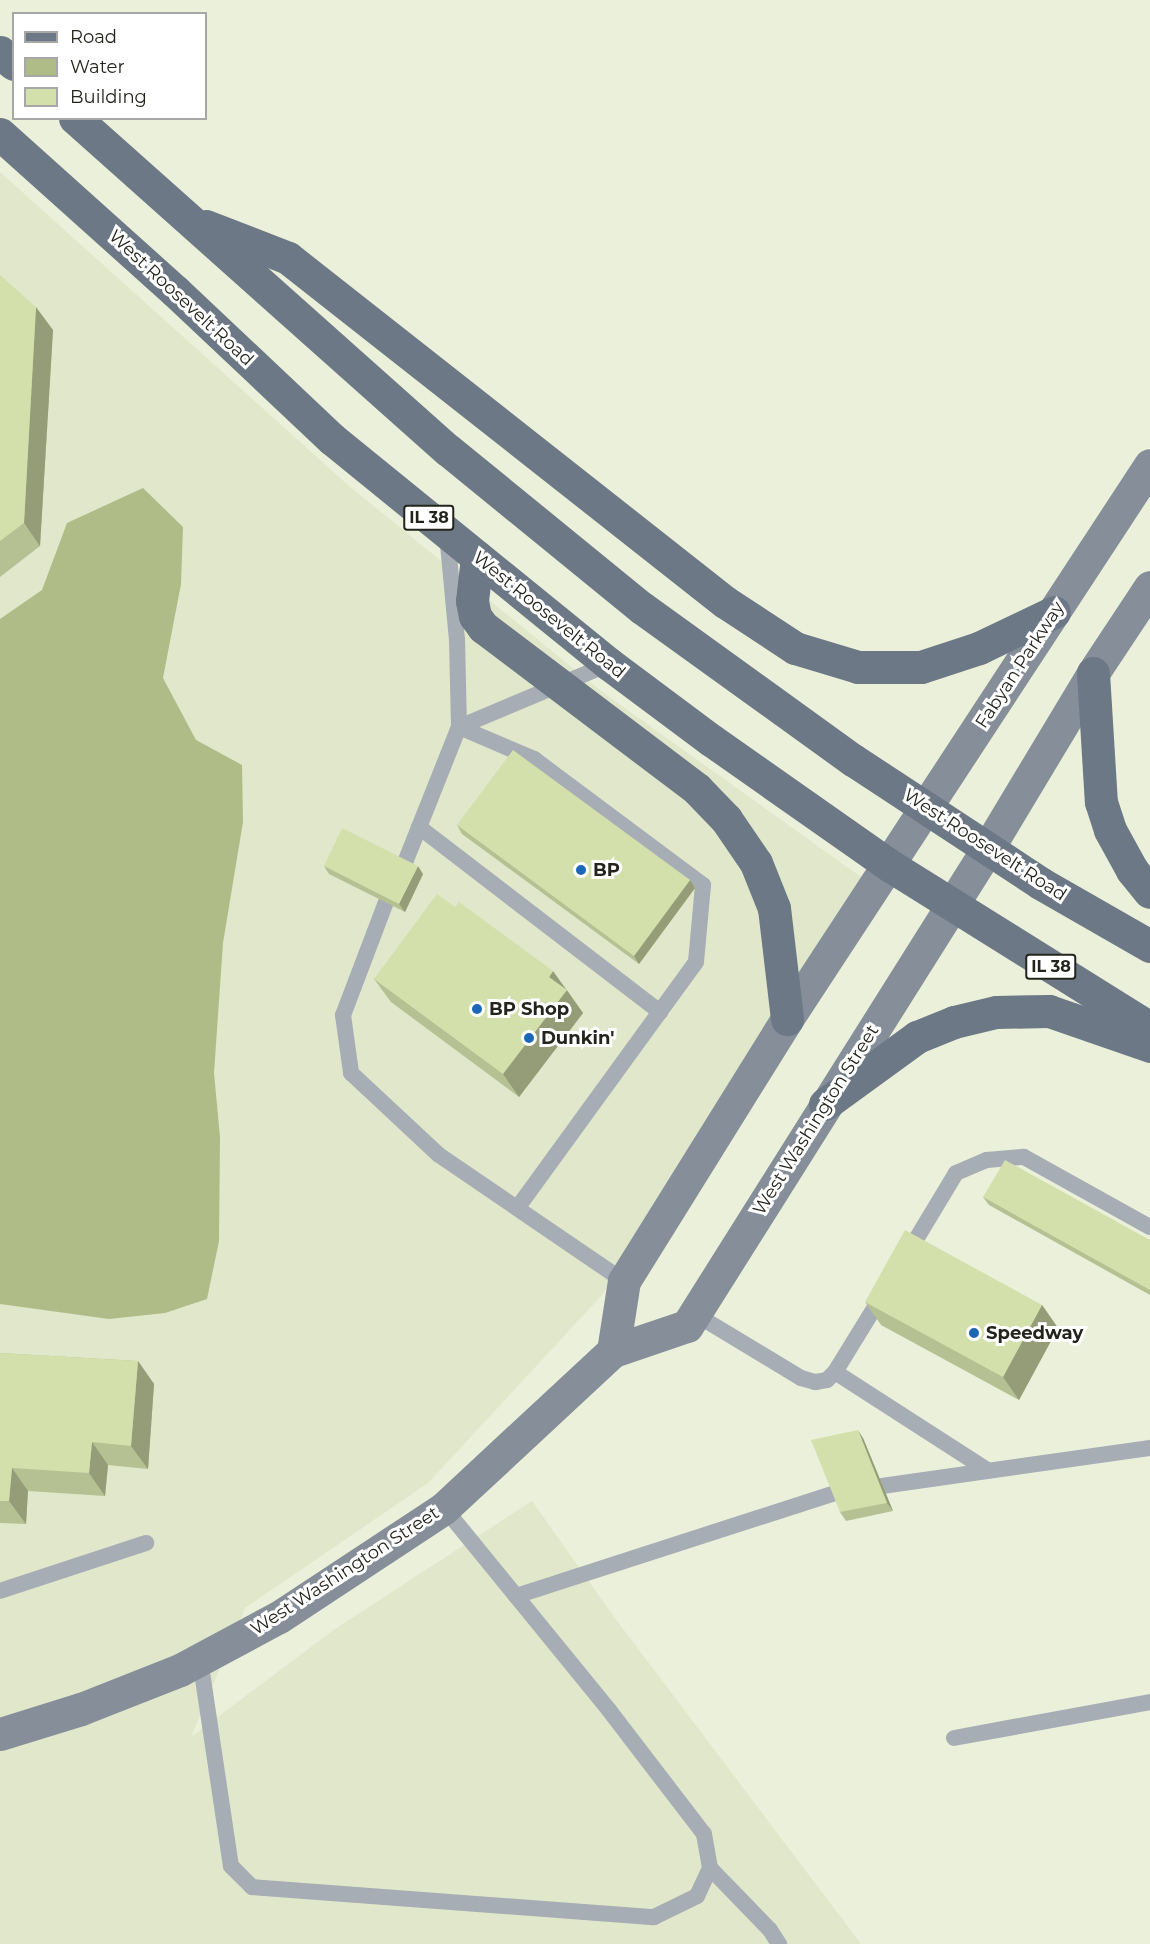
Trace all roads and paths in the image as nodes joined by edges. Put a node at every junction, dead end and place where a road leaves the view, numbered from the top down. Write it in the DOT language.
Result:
graph roads {
  1 [pos="0,52"];
  2 [pos="12,62"];
  3 [pos="77,120"];
  4 [pos="0,134"];
  5 [pos="188,219"];
  6 [pos="1150,465"];
  7 [pos="447,533"];
  8 [pos="477,557"];
  9 [pos="1150,587"];
  10 [pos="1054,612"];
  11 [pos="609,664"];
  12 [pos="1093,673"];
  13 [pos="557,685"];
  14 [pos="459,727"];
  15 [pos="927,808"];
  16 [pos="419,827"];
  17 [pos="988,848"];
  18 [pos="404,865"];
  19 [pos="889,865"];
  20 [pos="1150,892"];
  21 [pos="386,902"];
  22 [pos="952,906"];
  23 [pos="1150,946"];
  24 [pos="660,1012"];
  25 [pos="787,1019"];
  26 [pos="1150,1028"];
  27 [pos="1150,1047"];
  28 [pos="825,1104"];
  29 [pos="517,1208"];
  30 [pos="1150,1227"];
  31 [pos="624,1281"];
  32 [pos="695,1314"];
  33 [pos="613,1351"];
  34 [pos="835,1372"];
  35 [pos="1150,1448"];
  36 [pos="987,1470"];
  37 [pos="882,1486"];
  38 [pos="835,1493"];
  39 [pos="444,1508"];
  40 [pos="146,1543"];
  41 [pos="0,1591"];
  42 [pos="516,1596"];
  43 [pos="200,1659"];
  44 [pos="1150,1702"];
  45 [pos="0,1734"];
  46 [pos="954,1738"];
  47 [pos="710,1868"];
  48 [pos="779,1944"];
  1 -- 2 [label="main road"];
  3 -- 5 [label="main road, West Roosevelt Road"];
  4 -- 7 [label="main road, West Roosevelt Road / IL 38"];
  5 -- 10 [label="main road"];
  5 -- 15 [label="main road, West Roosevelt Road"];
  6 -- 10 [label="main road, Fabyan Parkway"];
  7 -- 8 [label="main road, West Roosevelt Road / IL 38"];
  7 -- 14 [label="lane"];
  8 -- 11 [label="main road, West Roosevelt Road / IL 38"];
  8 -- 13 [label="main road"];
  9 -- 12 [label="main road"];
  10 -- 15 [label="main road, Fabyan Parkway"];
  11 -- 13 [label="lane"];
  11 -- 19 [label="main road, West Roosevelt Road / IL 38"];
  12 -- 17 [label="main road"];
  12 -- 20 [label="main road"];
  13 -- 14 [label="lane"];
  13 -- 25 [label="main road"];
  14 -- 16 [label="lane"];
  14 -- 24 [label="lane"];
  15 -- 17 [label="main road, West Roosevelt Road"];
  15 -- 19 [label="main road, Fabyan Parkway"];
  16 -- 18 [label="lane"];
  16 -- 24 [label="lane"];
  17 -- 22 [label="main road, West Washington Street"];
  17 -- 23 [label="main road, West Roosevelt Road"];
  19 -- 22 [label="main road, West Roosevelt Road / IL 38"];
  19 -- 25 [label="main road"];
  21 -- 29 [label="lane"];
  22 -- 26 [label="main road, West Roosevelt Road / IL 38"];
  22 -- 28 [label="main road, West Washington Street"];
  24 -- 29 [label="lane"];
  25 -- 31 [label="main road"];
  27 -- 28 [label="main road"];
  28 -- 32 [label="main road, West Washington Street"];
  29 -- 31 [label="lane"];
  30 -- 34 [label="lane"];
  31 -- 33 [label="main road"];
  32 -- 33 [label="main road, West Washington Street"];
  32 -- 34 [label="lane"];
  33 -- 39 [label="main road, West Washington Street"];
  34 -- 36 [label="lane"];
  35 -- 36 [label="lane"];
  36 -- 37 [label="lane"];
  38 -- 42 [label="lane"];
  39 -- 42 [label="lane"];
  39 -- 43 [label="main road, West Washington Street"];
  40 -- 41 [label="lane"];
  42 -- 47 [label="lane"];
  43 -- 45 [label="main road, West Washington Street"];
  43 -- 47 [label="lane"];
  44 -- 46 [label="lane"];
  47 -- 48 [label="lane"];
}
